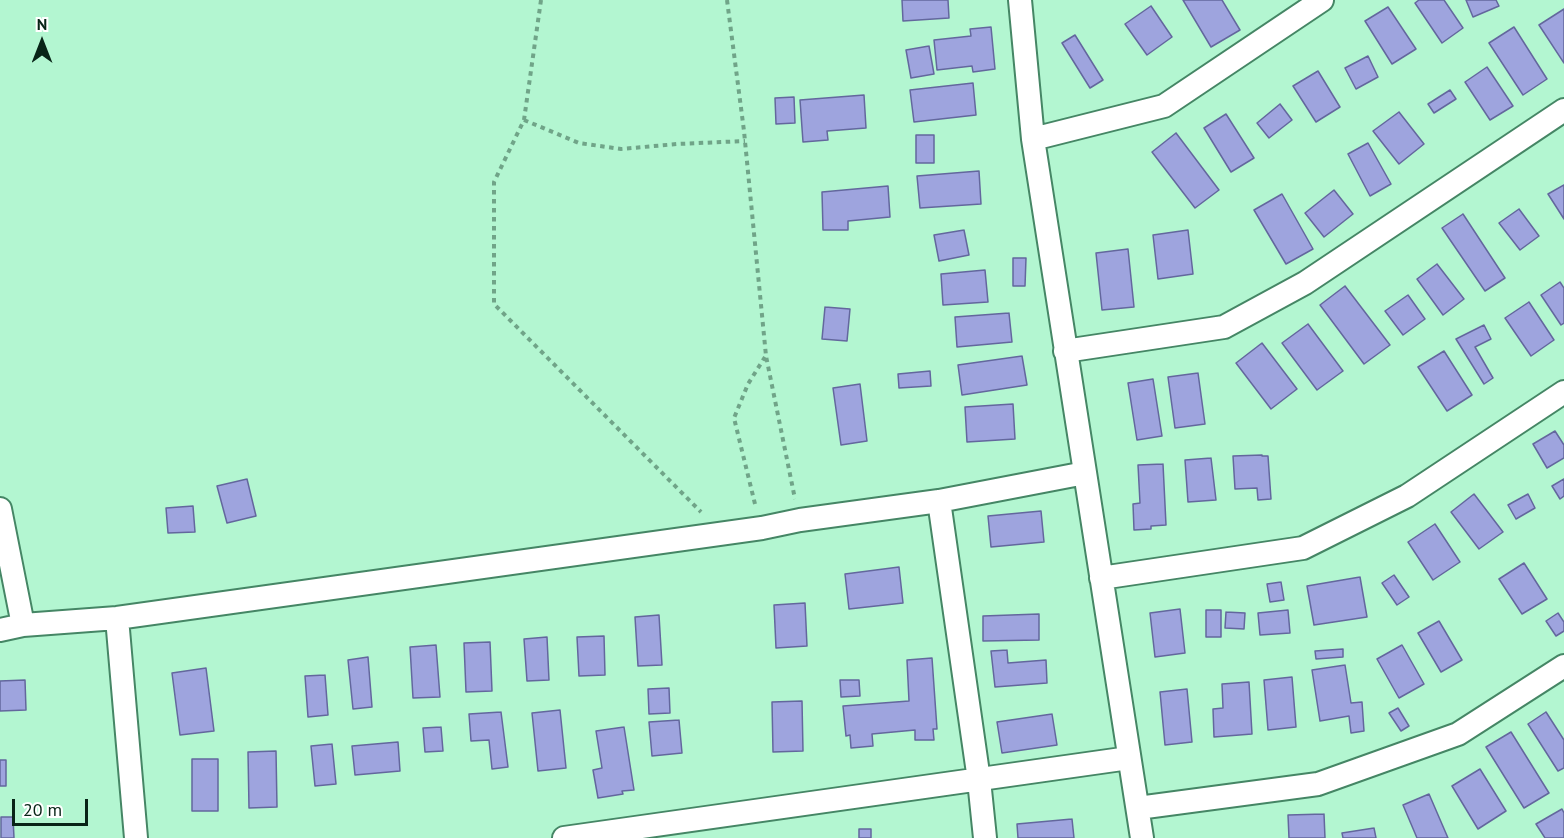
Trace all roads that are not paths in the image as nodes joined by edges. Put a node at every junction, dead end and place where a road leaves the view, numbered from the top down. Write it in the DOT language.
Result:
graph roads {
  1 [pos="1020,0"];
  2 [pos="1322,0"];
  3 [pos="1564,110"];
  4 [pos="1033,139"];
  5 [pos="1065,351"];
  6 [pos="1564,392"];
  7 [pos="1085,473"];
  8 [pos="939,501"];
  9 [pos="0,509"];
  10 [pos="1101,578"];
  11 [pos="117,618"];
  12 [pos="23,625"];
  13 [pos="0,630"];
  14 [pos="1564,666"];
  15 [pos="1129,758"];
  16 [pos="979,780"];
  17 [pos="1138,808"];
  18 [pos="136,838"];
  19 [pos="564,838"];
  20 [pos="985,838"];
  21 [pos="1142,838"];
  1 -- 4 [label="street"];
  2 -- 4 [label="street"];
  3 -- 5 [label="street"];
  4 -- 5 [label="street"];
  5 -- 7 [label="street"];
  6 -- 10 [label="street"];
  7 -- 8 [label="street"];
  7 -- 10 [label="street"];
  8 -- 11 [label="street"];
  8 -- 16 [label="street"];
  9 -- 12 [label="street"];
  10 -- 15 [label="street"];
  11 -- 12 [label="street"];
  11 -- 18 [label="street"];
  12 -- 13 [label="street"];
  14 -- 17 [label="street"];
  15 -- 16 [label="street"];
  15 -- 17 [label="street"];
  16 -- 19 [label="street"];
  16 -- 20 [label="street"];
  17 -- 21 [label="street"];
}
